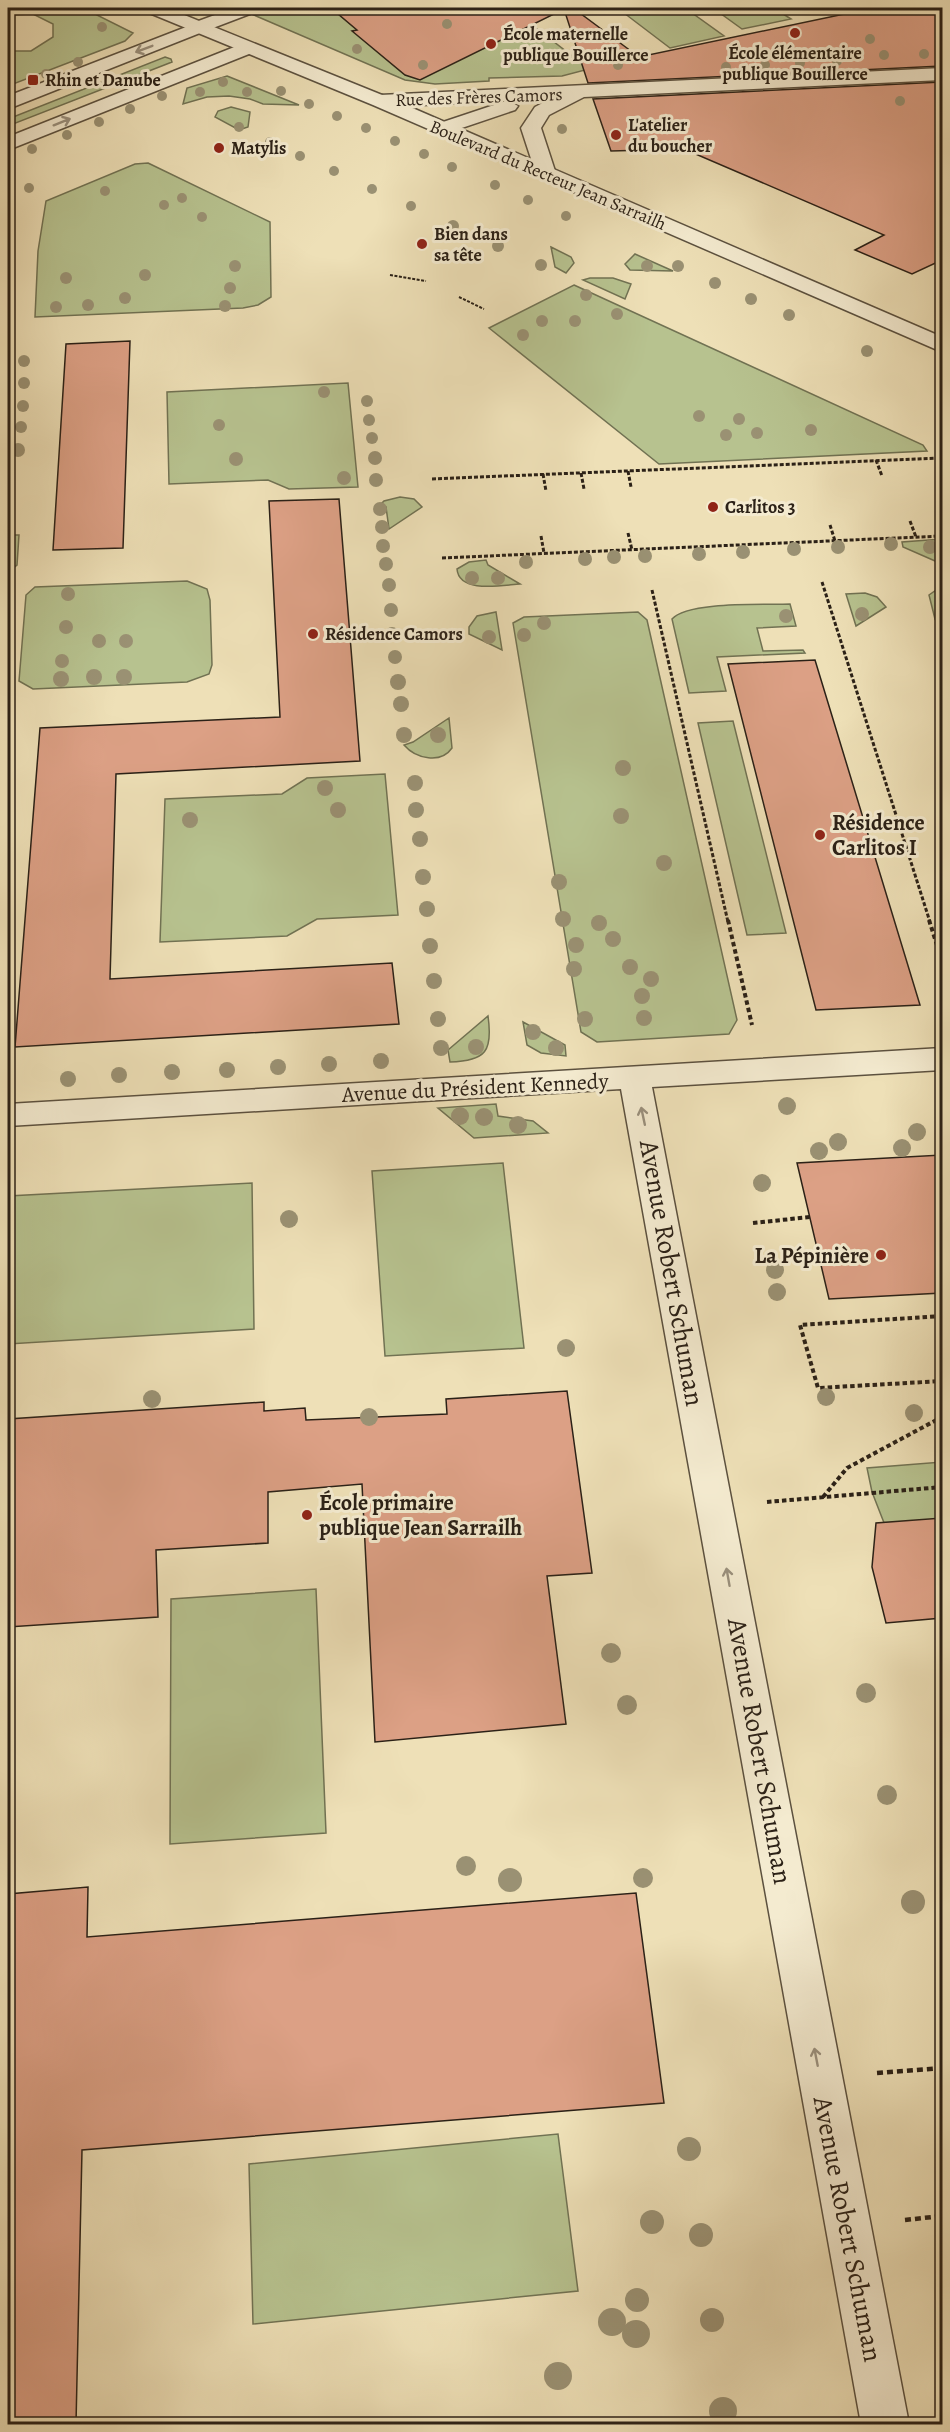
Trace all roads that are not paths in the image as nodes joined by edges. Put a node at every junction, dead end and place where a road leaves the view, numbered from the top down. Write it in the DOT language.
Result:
graph roads {
  1 [pos="153,8"];
  2 [pos="249,8"];
  3 [pos="199,27"];
  4 [pos="247,48"];
  5 [pos="942,74"];
  6 [pos="577,93"];
  7 [pos="380,101"];
  8 [pos="8,103"];
  9 [pos="441,129"];
  10 [pos="8,144"];
  11 [pos="546,174"];
  12 [pos="942,345"];
  13 [pos="942,1059"];
  14 [pos="634,1077"];
  15 [pos="8,1115"];
  16 [pos="885,2424"];
  1 -- 3 [label="street, Boulevard du Recteur Jean Sarrailh"];
  2 -- 3 [label="street"];
  3 -- 4 [label="street, Boulevard du Recteur Jean Sarrailh"];
  3 -- 8 [label="street, one-way"];
  4 -- 7 [label="street, Boulevard du Recteur Jean Sarrailh"];
  10 -- 4 [label="street, one-way"];
  5 -- 6 [label="street, Rue des Frères Camors"];
  6 -- 7 [label="street, Rue des Frères Camors"];
  6 -- 9 [label="street, Rue des Frères Camors"];
  6 -- 11 [label="street, Rue des Frères Camors"];
  7 -- 9 [label="street, Boulevard du Recteur Jean Sarrailh"];
  9 -- 11 [label="street, Boulevard du Recteur Jean Sarrailh"];
  11 -- 12 [label="street, Boulevard du Recteur Jean Sarrailh"];
  13 -- 14 [label="street, Avenue du Président Kennedy"];
  14 -- 15 [label="street, Avenue du Président Kennedy"];
  16 -- 14 [label="street, Avenue Robert Schuman, one-way"];
}
